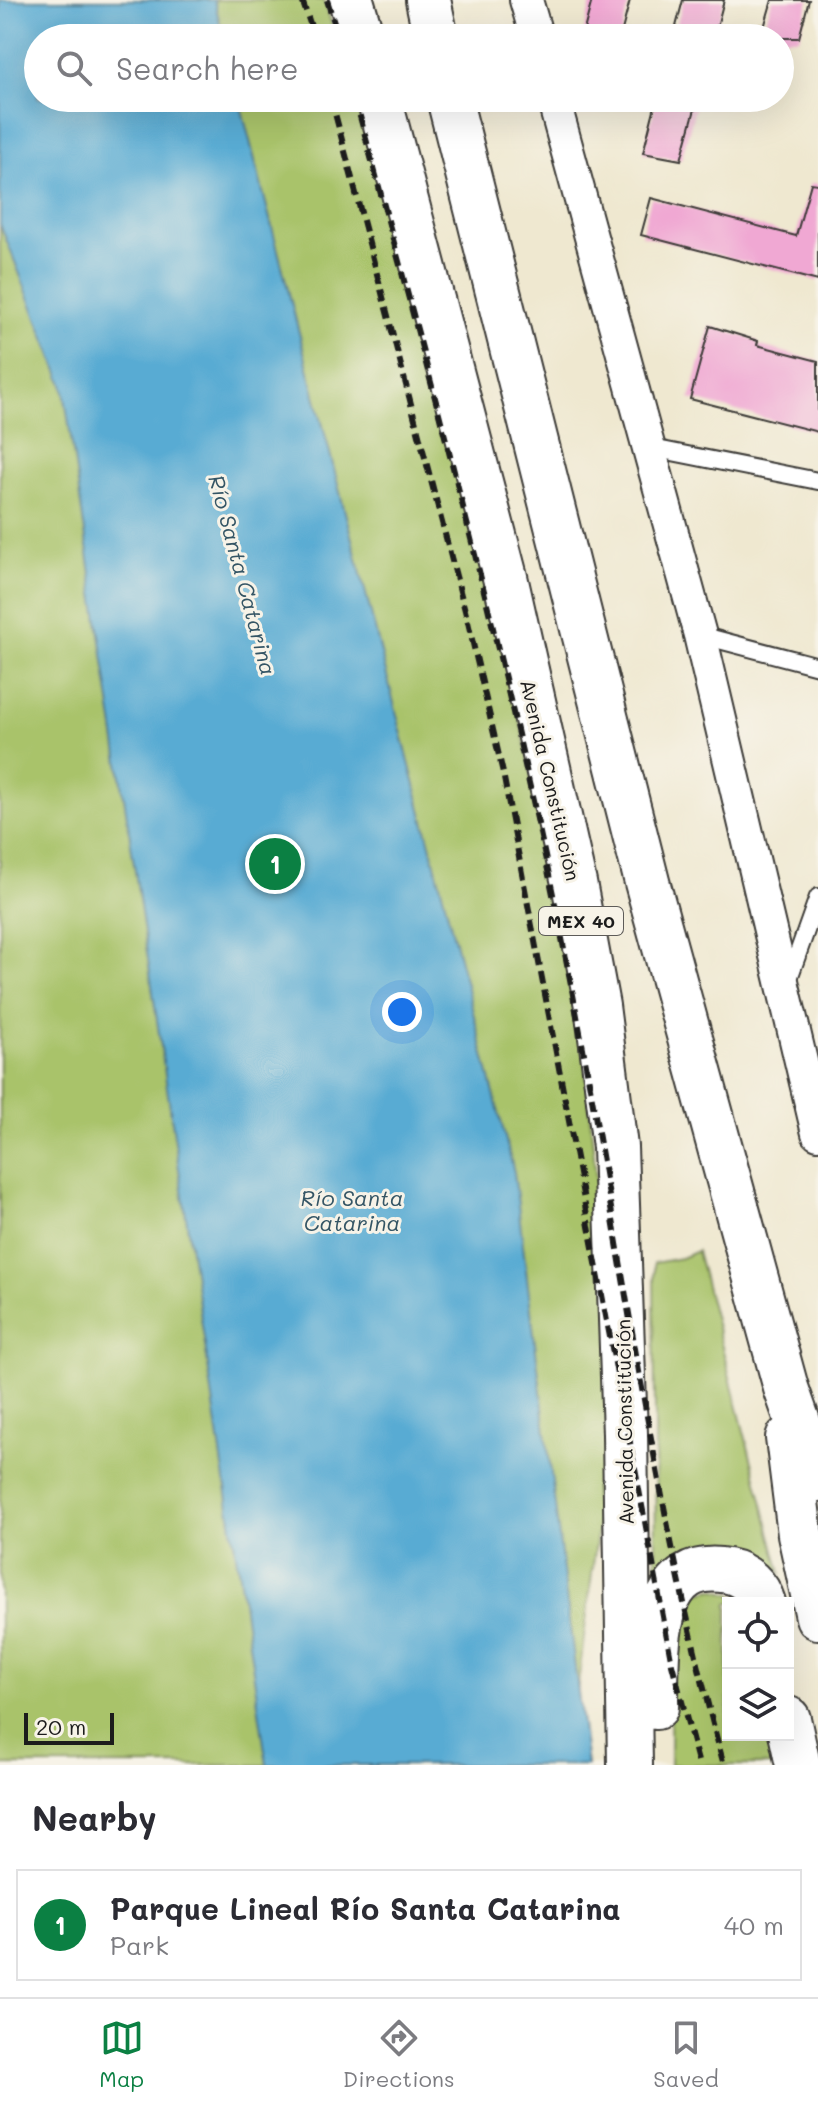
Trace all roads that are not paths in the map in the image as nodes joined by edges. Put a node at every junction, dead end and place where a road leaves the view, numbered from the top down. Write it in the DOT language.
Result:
graph roads {
  1 [pos="351,0"];
  2 [pos="428,0"];
  3 [pos="526,0"];
  4 [pos="358,24"];
  5 [pos="433,24"];
  6 [pos="533,24"];
  7 [pos="383,112"];
  8 [pos="453,112"];
  9 [pos="557,112"];
  10 [pos="652,448"];
  11 [pos="818,481"];
  12 [pos="700,635"];
  13 [pos="818,666"];
  14 [pos="818,897"];
  15 [pos="785,989"];
  16 [pos="816,1123"];
  17 [pos="786,1388"];
  18 [pos="818,1439"];
  19 [pos="818,1479"];
  20 [pos="761,1597"];
  21 [pos="818,1617"];
  22 [pos="793,1741"];
  23 [pos="630,1765"];
  24 [pos="651,1765"];
  25 [pos="798,1765"];
  1 -- 4 [label="highway"];
  2 -- 5 [label="highway"];
  3 -- 6 [label="street"];
  7 -- 23 [label="highway, Avenida Constitución / MEX 40"];
  8 -- 17 [label="highway, MEX 40"];
  9 -- 10 [label="street"];
  10 -- 11 [label="lane"];
  10 -- 12 [label="street"];
  12 -- 13 [label="lane"];
  12 -- 15 [label="street"];
  14 -- 15 [label="lane"];
  15 -- 16 [label="street"];
  17 -- 18 [label="highway"];
  17 -- 19 [label="highway, MEX 40"];
  17 -- 21 [label="highway"];
  20 -- 24 [label="highway"];
  22 -- 25 [label="highway"];
}
